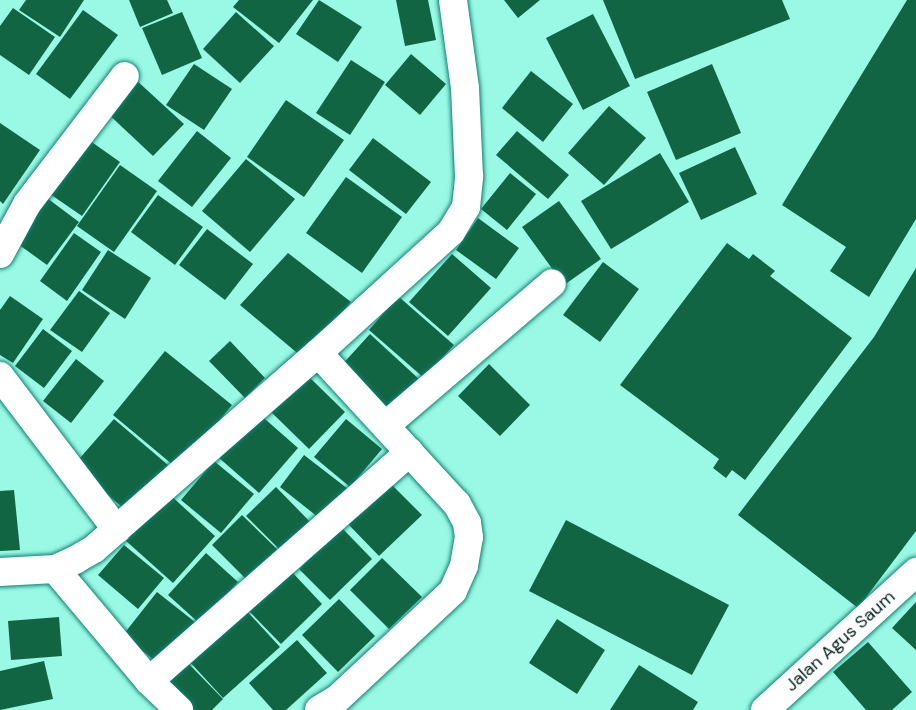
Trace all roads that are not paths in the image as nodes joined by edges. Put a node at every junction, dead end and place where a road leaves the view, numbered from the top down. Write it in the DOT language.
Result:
graph roads {
  1 [pos="453,0"];
  2 [pos="125,76"];
  3 [pos="0,254"];
  4 [pos="552,283"];
  5 [pos="318,353"];
  6 [pos="0,376"];
  7 [pos="386,425"];
  8 [pos="410,452"];
  9 [pos="117,530"];
  10 [pos="55,568"];
  11 [pos="0,572"];
  12 [pos="916,572"];
  13 [pos="149,681"];
  14 [pos="179,710"];
  15 [pos="320,710"];
  16 [pos="765,710"];
  1 -- 5 [label="street"];
  2 -- 3 [label="street"];
  4 -- 7 [label="street"];
  5 -- 7 [label="street"];
  5 -- 9 [label="street"];
  6 -- 9 [label="street"];
  7 -- 8 [label="street"];
  8 -- 13 [label="street"];
  8 -- 15 [label="street"];
  9 -- 10 [label="street"];
  10 -- 11 [label="street"];
  10 -- 13 [label="street"];
  12 -- 16 [label="street, Jalan Agus Saum"];
  13 -- 14 [label="street"];
}
